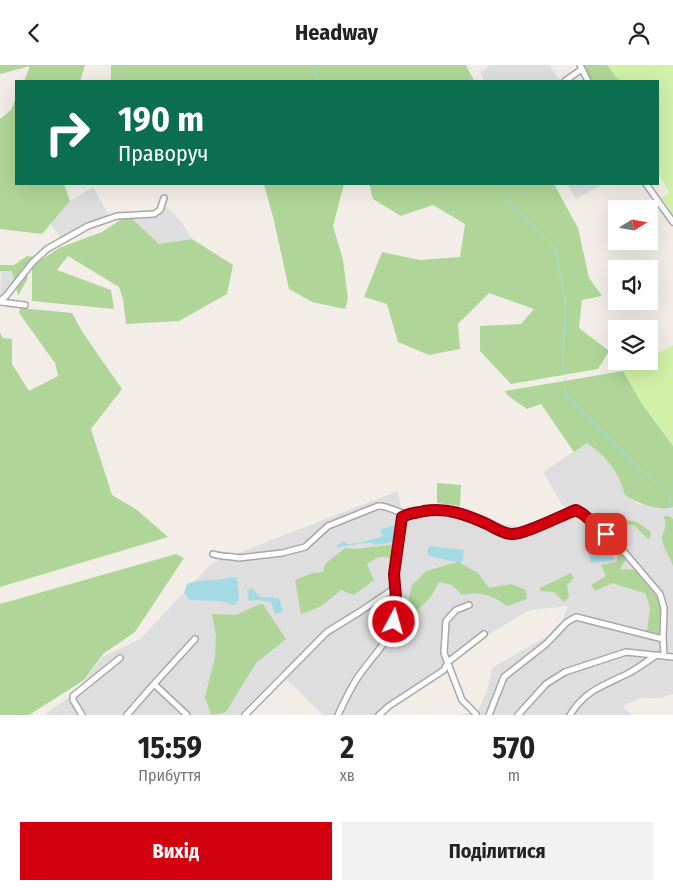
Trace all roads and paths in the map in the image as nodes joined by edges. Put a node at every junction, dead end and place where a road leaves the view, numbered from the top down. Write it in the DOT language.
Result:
graph roads {
  1 [pos="581,67"];
  2 [pos="566,80"];
  3 [pos="588,80"];
  4 [pos="647,185"];
  5 [pos="164,198"];
  6 [pos="673,222"];
  7 [pos="0,301"];
  8 [pos="25,305"];
  9 [pos="408,514"];
  10 [pos="213,554"];
  11 [pos="394,584"];
  12 [pos="469,605"];
  13 [pos="484,634"];
  14 [pos="195,639"];
  15 [pos="663,639"];
  16 [pos="658,655"];
  17 [pos="664,655"];
  18 [pos="673,657"];
  19 [pos="120,658"];
  20 [pos="448,662"];
  21 [pos="154,684"];
  22 [pos="179,713"];
  23 [pos="476,714"];
  24 [pos="82,715"];
  25 [pos="127,715"];
  26 [pos="187,715"];
  27 [pos="245,715"];
  28 [pos="338,715"];
  29 [pos="379,715"];
  30 [pos="489,715"];
  31 [pos="518,715"];
  32 [pos="570,715"];
  1 -- 2 [label="street"];
  1 -- 3 [label="street"];
  4 -- 6 [label="street"];
  5 -- 7 [label="street"];
  7 -- 8 [label="street"];
  9 -- 10 [label="street"];
  9 -- 11 [label="street"];
  9 -- 15 [label="street"];
  11 -- 27 [label="street"];
  11 -- 28 [label="street"];
  12 -- 20 [label="street"];
  13 -- 20 [label="street"];
  14 -- 21 [label="street"];
  15 -- 17 [label="street"];
  15 -- 30 [label="street"];
  16 -- 17 [label="street"];
  16 -- 31 [label="street"];
  16 -- 32 [label="street"];
  17 -- 18 [label="street"];
  19 -- 24 [label="street"];
  20 -- 23 [label="street"];
  20 -- 29 [label="street"];
  21 -- 22 [label="street"];
  21 -- 25 [label="street"];
  22 -- 26 [label="street"];
}
